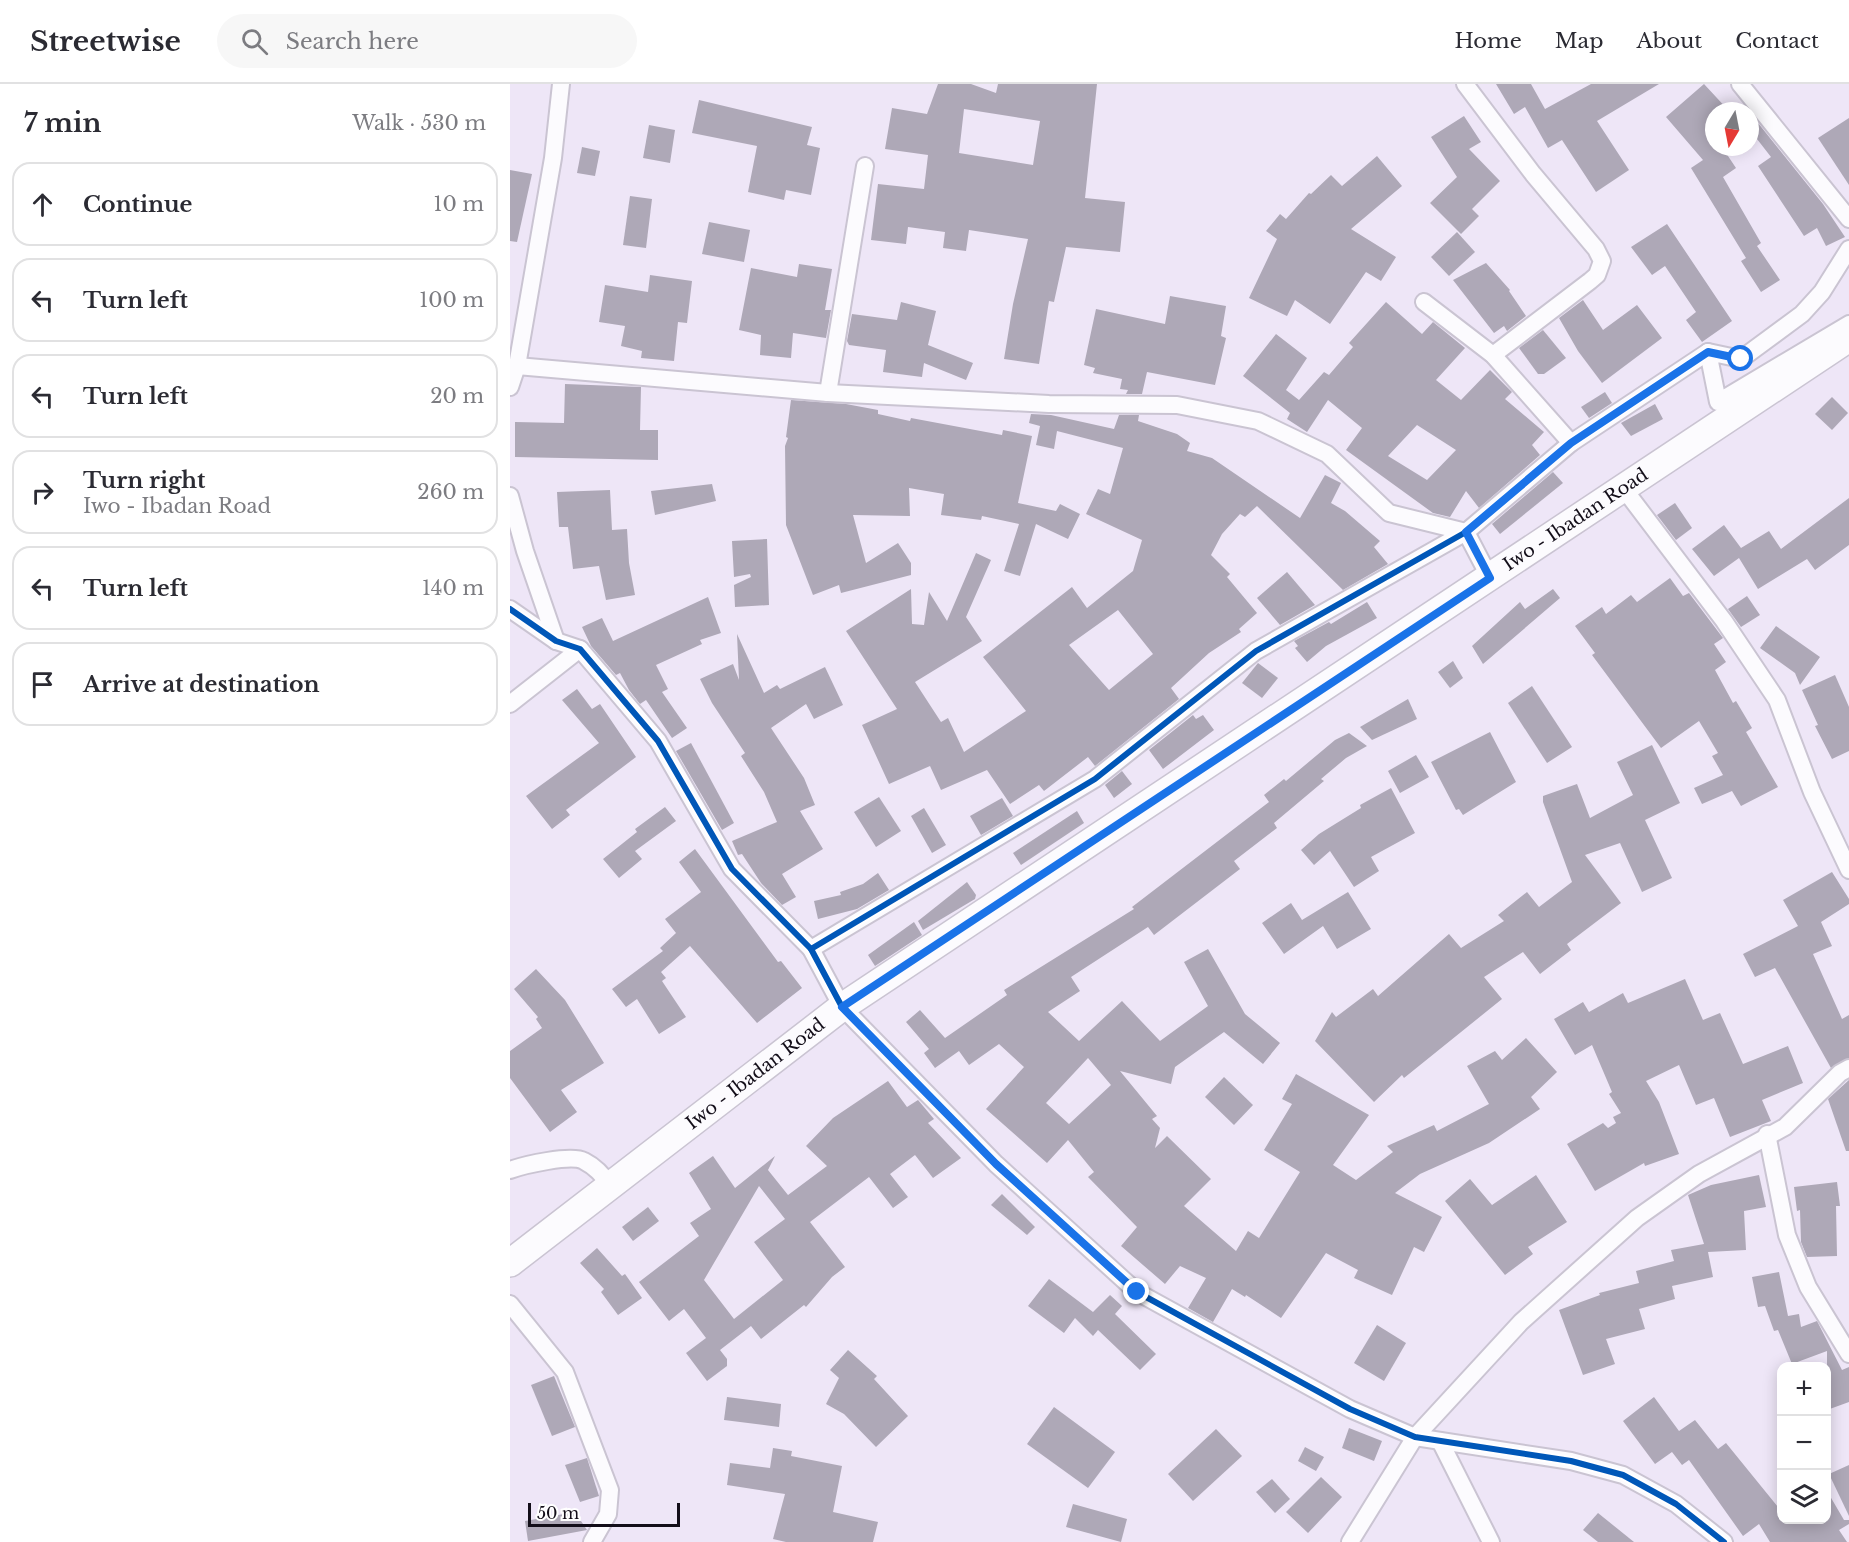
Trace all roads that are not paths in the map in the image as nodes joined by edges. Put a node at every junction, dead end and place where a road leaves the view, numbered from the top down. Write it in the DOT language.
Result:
graph roads {
  1 [pos="561,84"];
  2 [pos="1465,84"];
  3 [pos="1740,84"];
  4 [pos="865,166"];
  5 [pos="1849,219"];
  6 [pos="1849,249"];
  7 [pos="1424,302"];
  8 [pos="1849,324"];
  9 [pos="1849,338"];
  10 [pos="1708,352"];
  11 [pos="1493,355"];
  12 [pos="512,378"];
  13 [pos="828,393"];
  14 [pos="1571,443"];
  15 [pos="1624,489"];
  16 [pos="510,496"];
  17 [pos="1466,532"];
  18 [pos="1490,578"];
  19 [pos="510,609"];
  20 [pos="556,641"];
  21 [pos="580,649"];
  22 [pos="510,704"];
  23 [pos="1849,870"];
  24 [pos="811,949"];
  25 [pos="842,1007"];
  26 [pos="1849,1068"];
  27 [pos="1767,1134"];
  28 [pos="510,1170"];
  29 [pos="611,1187"];
  30 [pos="510,1263"];
  31 [pos="510,1304"];
  32 [pos="1849,1354"];
  33 [pos="1415,1437"];
  34 [pos="1440,1441"];
  35 [pos="592,1542"];
  36 [pos="1350,1542"];
  37 [pos="1491,1542"];
  38 [pos="1724,1542"];
  1 -- 12 [label="street"];
  2 -- 11 [label="street"];
  3 -- 5 [label="street"];
  4 -- 13 [label="street"];
  6 -- 10 [label="street"];
  7 -- 11 [label="street"];
  8 -- 10 [label="street"];
  9 -- 15 [label="main road, Iwo - Ibadan Road"];
  10 -- 14 [label="street"];
  11 -- 14 [label="street"];
  12 -- 13 [label="street"];
  13 -- 17 [label="street"];
  14 -- 17 [label="street"];
  15 -- 18 [label="main road, Iwo - Ibadan Road"];
  15 -- 23 [label="street"];
  16 -- 20 [label="street"];
  17 -- 18 [label="street"];
  17 -- 24 [label="street"];
  18 -- 25 [label="main road, Iwo - Ibadan Road"];
  19 -- 20 [label="street"];
  20 -- 21 [label="street"];
  21 -- 22 [label="street"];
  21 -- 24 [label="street"];
  24 -- 25 [label="street"];
  25 -- 29 [label="main road, Iwo - Ibadan Road"];
  25 -- 33 [label="street"];
  26 -- 27 [label="street"];
  27 -- 32 [label="street"];
  27 -- 33 [label="street"];
  28 -- 29 [label="street"];
  29 -- 30 [label="main road, Iwo - Ibadan Road"];
  31 -- 35 [label="street"];
  33 -- 34 [label="street"];
  33 -- 36 [label="street"];
  34 -- 37 [label="street"];
  34 -- 38 [label="street"];
}
